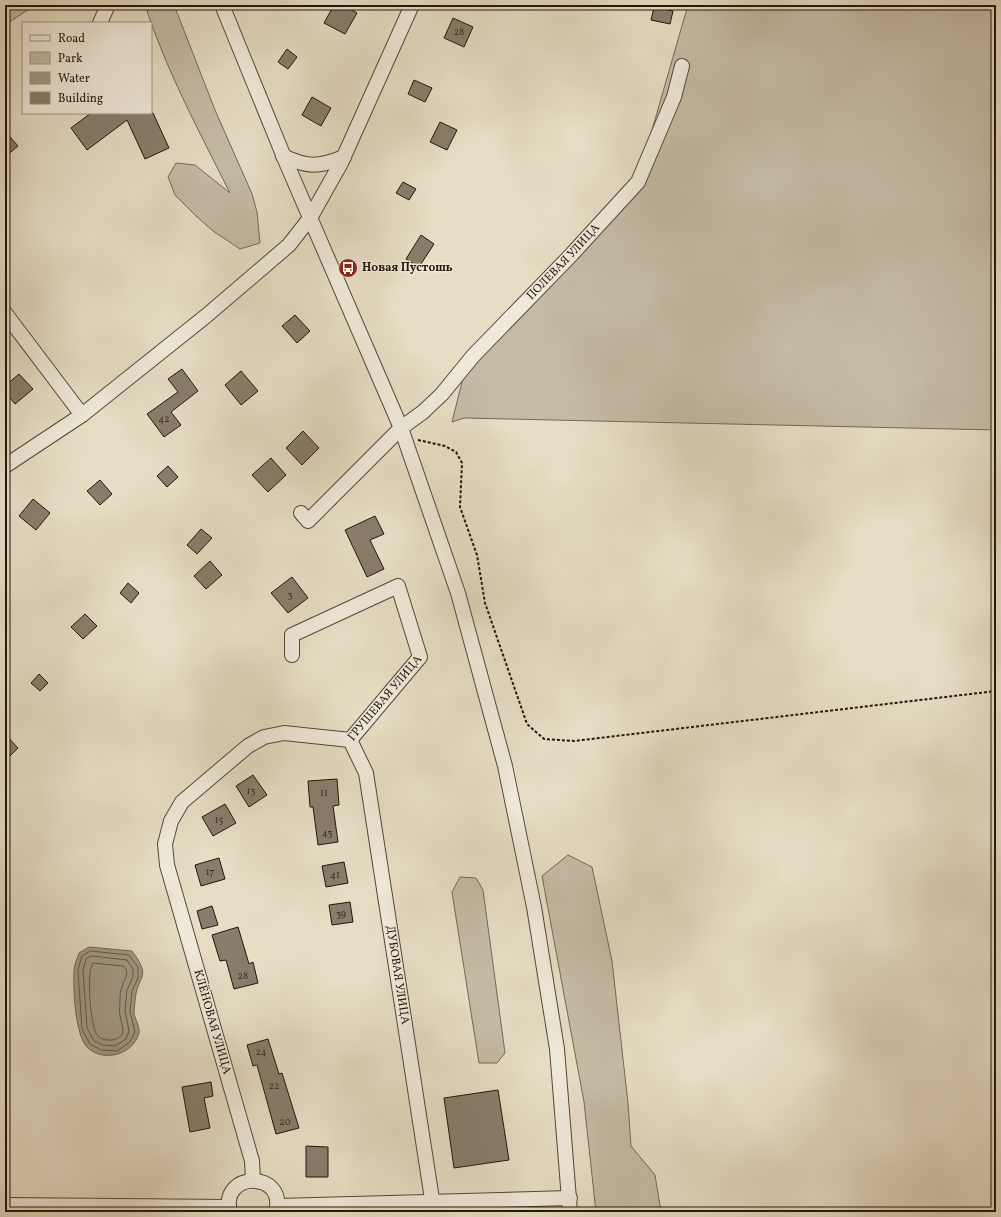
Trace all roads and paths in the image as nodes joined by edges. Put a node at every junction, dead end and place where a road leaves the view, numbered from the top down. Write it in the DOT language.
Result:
graph roads {
  1 [pos="108,5"];
  2 [pos="222,5"];
  3 [pos="412,5"];
  4 [pos="100,22"];
  5 [pos="682,66"];
  6 [pos="284,156"];
  7 [pos="344,157"];
  8 [pos="310,218"];
  9 [pos="5,313"];
  10 [pos="82,414"];
  11 [pos="402,432"];
  12 [pos="5,466"];
  13 [pos="301,513"];
  14 [pos="292,655"];
  15 [pos="996,692"];
  16 [pos="350,740"];
  17 [pos="167,865"];
  18 [pos="253,1180"];
  19 [pos="570,1198"];
  20 [pos="5,1205"];
  21 [pos="433,1206"];
  22 [pos="74,1209"];
  23 [pos="230,1209"];
  24 [pos="277,1209"];
  25 [pos="570,1212"];
  1 -- 4 [label="street"];
  2 -- 6 [label="street"];
  3 -- 7 [label="street"];
  5 -- 11 [label="street, ПОЛЕВАЯ УЛИЦА"];
  6 -- 7 [label="street"];
  6 -- 8 [label="street"];
  7 -- 8 [label="street"];
  8 -- 10 [label="street"];
  8 -- 11 [label="street"];
  9 -- 10 [label="street"];
  10 -- 12 [label="street"];
  11 -- 13 [label="street, ПОЛЕВАЯ УЛИЦА"];
  11 -- 15 [label="path"];
  11 -- 19 [label="street"];
  14 -- 16 [label="street, ГРУШЕВАЯ УЛИЦА"];
  16 -- 17 [label="street, ГРУШЕВАЯ УЛИЦА"];
  16 -- 21 [label="street, ДУБОВАЯ УЛИЦА"];
  17 -- 18 [label="street, КЛЁНОВАЯ УЛИЦА"];
  18 -- 23 [label="street"];
  18 -- 24 [label="street"];
  19 -- 21 [label="street"];
  19 -- 25 [label="street"];
  20 -- 22 [label="street"];
  21 -- 24 [label="street"];
  22 -- 23 [label="street"];
}
